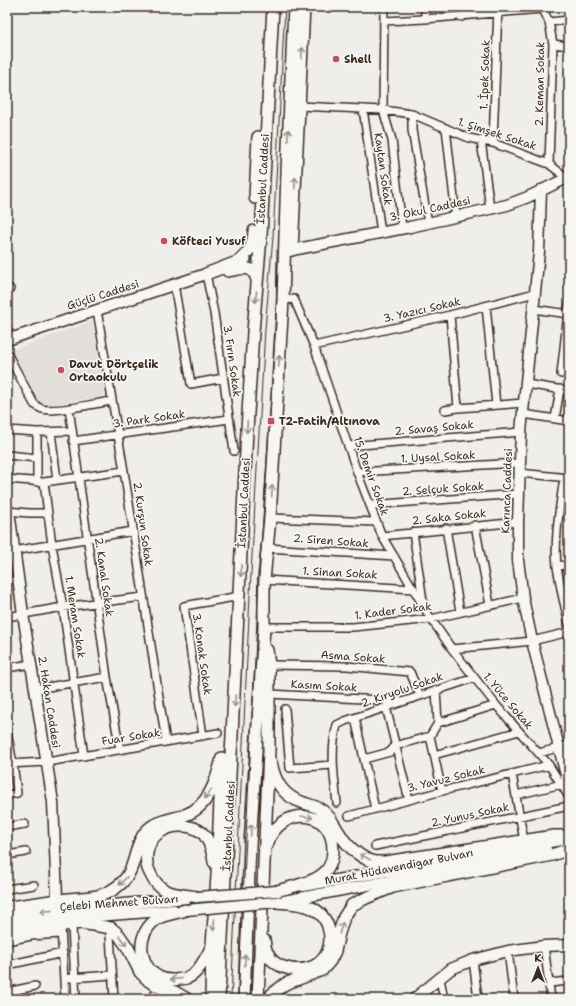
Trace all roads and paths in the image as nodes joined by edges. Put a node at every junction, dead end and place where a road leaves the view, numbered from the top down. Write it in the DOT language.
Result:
graph roads {
  1 [pos="266,7"];
  2 [pos="273,7"];
  3 [pos="294,7"];
  4 [pos="304,7"];
  5 [pos="384,7"];
  6 [pos="425,7"];
  7 [pos="462,7"];
  8 [pos="542,8"];
  9 [pos="498,10"];
  10 [pos="462,16"];
  11 [pos="425,19"];
  12 [pos="569,20"];
  13 [pos="384,21"];
  14 [pos="549,22"];
  15 [pos="553,44"];
  16 [pos="569,46"];
  17 [pos="298,106"];
  18 [pos="363,110"];
  19 [pos="383,110"];
  20 [pos="412,114"];
  21 [pos="446,128"];
  22 [pos="481,140"];
  23 [pos="493,143"];
  24 [pos="549,164"];
  25 [pos="568,178"];
  26 [pos="541,190"];
  27 [pos="490,208"];
  28 [pos="456,216"];
  29 [pos="428,223"];
  30 [pos="402,228"];
  31 [pos="381,232"];
  32 [pos="260,241"];
  33 [pos="287,248"];
  34 [pos="238,262"];
  35 [pos="206,274"];
  36 [pos="257,280"];
  37 [pos="174,284"];
  38 [pos="535,293"];
  39 [pos="283,300"];
  40 [pos="569,304"];
  41 [pos="486,306"];
  42 [pos="533,309"];
  43 [pos="97,310"];
  44 [pos="568,314"];
  45 [pos="450,315"];
  46 [pos="7,329"];
  47 [pos="9,339"];
  48 [pos="314,346"];
  49 [pos="7,353"];
  50 [pos="561,374"];
  51 [pos="223,378"];
  52 [pos="526,384"];
  53 [pos="560,389"];
  54 [pos="569,391"];
  55 [pos="112,401"];
  56 [pos="524,403"];
  57 [pos="496,405"];
  58 [pos="69,408"];
  59 [pos="458,408"];
  60 [pos="445,410"];
  61 [pos="523,414"];
  62 [pos="229,419"];
  63 [pos="555,419"];
  64 [pos="569,421"];
  65 [pos="7,430"];
  66 [pos="71,431"];
  67 [pos="37,432"];
  68 [pos="51,432"];
  69 [pos="522,432"];
  70 [pos="118,435"];
  71 [pos="73,441"];
  72 [pos="348,446"];
  73 [pos="234,451"];
  74 [pos="7,455"];
  75 [pos="37,458"];
  76 [pos="520,468"];
  77 [pos="124,471"];
  78 [pos="357,472"];
  79 [pos="78,477"];
  80 [pos="566,478"];
  81 [pos="7,479"];
  82 [pos="57,480"];
  83 [pos="37,482"];
  84 [pos="44,482"];
  85 [pos="518,494"];
  86 [pos="370,505"];
  87 [pos="8,511"];
  88 [pos="48,513"];
  89 [pos="270,518"];
  90 [pos="376,522"];
  91 [pos="518,522"];
  92 [pos="475,525"];
  93 [pos="446,528"];
  94 [pos="133,532"];
  95 [pos="413,532"];
  96 [pos="382,536"];
  97 [pos="87,540"];
  98 [pos="52,545"];
  99 [pos="267,548"];
  100 [pos="10,552"];
  101 [pos="394,556"];
  102 [pos="557,565"];
  103 [pos="569,566"];
  104 [pos="264,580"];
  105 [pos="414,589"];
  106 [pos="240,596"];
  107 [pos="143,597"];
  108 [pos="566,597"];
  109 [pos="523,598"];
  110 [pos="96,603"];
  111 [pos="423,605"];
  112 [pos="490,605"];
  113 [pos="63,608"];
  114 [pos="460,612"];
  115 [pos="23,614"];
  116 [pos="7,617"];
  117 [pos="431,619"];
  118 [pos="569,624"];
  119 [pos="264,627"];
  120 [pos="569,632"];
  121 [pos="532,641"];
  122 [pos="452,649"];
  123 [pos="31,664"];
  124 [pos="269,665"];
  125 [pos="7,668"];
  126 [pos="107,677"];
  127 [pos="474,678"];
  128 [pos="73,682"];
  129 [pos="36,689"];
  130 [pos="436,690"];
  131 [pos="269,694"];
  132 [pos="420,696"];
  133 [pos="402,701"];
  134 [pos="496,705"];
  135 [pos="386,707"];
  136 [pos="285,709"];
  137 [pos="355,718"];
  138 [pos="234,721"];
  139 [pos="438,723"];
  140 [pos="7,731"];
  141 [pos="519,731"];
  142 [pos="218,733"];
  143 [pos="202,736"];
  144 [pos="430,736"];
  145 [pos="166,742"];
  146 [pos="395,746"];
  147 [pos="564,746"];
  148 [pos="120,750"];
  149 [pos="269,750"];
  150 [pos="539,752"];
  151 [pos="434,755"];
  152 [pos="84,756"];
  153 [pos="222,758"];
  154 [pos="364,759"];
  155 [pos="47,762"];
  156 [pos="10,764"];
  157 [pos="333,765"];
  158 [pos="549,765"];
  159 [pos="512,774"];
  160 [pos="565,785"];
  161 [pos="442,790"];
  162 [pos="7,795"];
  163 [pos="516,795"];
  164 [pos="569,797"];
  165 [pos="409,800"];
  166 [pos="337,803"];
  167 [pos="569,806"];
  168 [pos="376,809"];
  169 [pos="349,816"];
  170 [pos="519,816"];
  171 [pos="25,824"];
  172 [pos="7,827"];
  173 [pos="569,837"];
  174 [pos="524,841"];
  175 [pos="375,846"];
  176 [pos="569,848"];
  177 [pos="26,852"];
  178 [pos="7,855"];
  179 [pos="264,857"];
  180 [pos="218,876"];
  181 [pos="34,885"];
  182 [pos="7,889"];
  183 [pos="233,894"];
  184 [pos="57,897"];
  185 [pos="197,897"];
  186 [pos="276,897"];
  187 [pos="233,906"];
  188 [pos="7,907"];
  189 [pos="186,910"];
  190 [pos="7,915"];
  191 [pos="261,924"];
  192 [pos="7,925"];
  193 [pos="72,927"];
  194 [pos="7,932"];
  195 [pos="110,935"];
  196 [pos="7,941"];
  197 [pos="569,944"];
  198 [pos="212,945"];
  199 [pos="544,946"];
  200 [pos="508,951"];
  201 [pos="63,953"];
  202 [pos="473,960"];
  203 [pos="7,965"];
  204 [pos="112,975"];
  205 [pos="75,977"];
  206 [pos="64,978"];
  207 [pos="440,979"];
  208 [pos="569,981"];
  209 [pos="549,983"];
  210 [pos="36,986"];
  211 [pos="7,992"];
  212 [pos="65,999"];
  213 [pos="76,999"];
  214 [pos="114,999"];
  215 [pos="187,999"];
  216 [pos="211,999"];
  217 [pos="219,999"];
  218 [pos="244,999"];
  219 [pos="258,999"];
  220 [pos="269,999"];
  221 [pos="415,999"];
  222 [pos="444,999"];
  223 [pos="478,999"];
  224 [pos="514,999"];
  225 [pos="551,999"];
  1 -- 34 [label="highway"];
  2 -- 32 [label="highway, İstanbul Caddesi"];
  33 -- 3 [label="highway, İstanbul Caddesi, one-way"];
  17 -- 4 [label="highway, one-way"];
  5 -- 13 [label="street"];
  6 -- 11 [label="street"];
  7 -- 10 [label="street"];
  8 -- 9 [label="street"];
  8 -- 14 [label="street, 2. Keman Sokak"];
  9 -- 10 [label="street"];
  9 -- 23 [label="street, 1. İpek Sokak"];
  10 -- 11 [label="street"];
  11 -- 13 [label="street"];
  12 -- 14 [label="street"];
  13 -- 19 [label="street"];
  14 -- 15 [label="street, 2. Keman Sokak"];
  15 -- 16 [label="street"];
  15 -- 24 [label="street, 2. Keman Sokak"];
  17 -- 18 [label="street, 1. Şimşek Sokak"];
  33 -- 17 [label="highway, one-way"];
  18 -- 19 [label="street, 1. Şimşek Sokak"];
  18 -- 31 [label="street, Kaytan Sokak"];
  19 -- 20 [label="street, 1. Şimşek Sokak"];
  19 -- 30 [label="street"];
  20 -- 21 [label="street, 1. Şimşek Sokak"];
  20 -- 29 [label="street"];
  21 -- 22 [label="street, 1. Şimşek Sokak"];
  21 -- 28 [label="street"];
  22 -- 23 [label="street, 1. Şimşek Sokak"];
  22 -- 27 [label="street"];
  23 -- 24 [label="street, 1. Şimşek Sokak"];
  24 -- 25 [label="street, 1. Şimşek Sokak"];
  25 -- 26 [label="main road, 3. Okul Caddesi"];
  26 -- 27 [label="main road, 3. Okul Caddesi"];
  26 -- 38 [label="main road, Karınca Caddesi"];
  27 -- 28 [label="main road, 3. Okul Caddesi"];
  28 -- 29 [label="main road, 3. Okul Caddesi"];
  29 -- 30 [label="main road, 3. Okul Caddesi"];
  30 -- 31 [label="main road, 3. Okul Caddesi"];
  31 -- 33 [label="main road, 3. Okul Caddesi"];
  32 -- 34 [label="highway"];
  32 -- 36 [label="highway, İstanbul Caddesi"];
  33 -- 39 [label="highway, İstanbul Caddesi"];
  34 -- 35 [label="highway"];
  35 -- 36 [label="highway"];
  35 -- 37 [label="main road, Güçlü Caddesi"];
  35 -- 51 [label="street, 3. Fırın Sokak"];
  36 -- 106 [label="highway, İstanbul Caddesi, one-way"];
  37 -- 43 [label="main road, Güçlü Caddesi"];
  37 -- 51 [label="street"];
  38 -- 41 [label="street, 3. Yazıcı Sokak"];
  38 -- 42 [label="main road, Karınca Caddesi"];
  39 -- 48 [label="street, 15. Demir Sokak"];
  89 -- 39 [label="highway, İstanbul Caddesi, one-way"];
  40 -- 44 [label="street"];
  41 -- 45 [label="street, 3. Yazıcı Sokak"];
  41 -- 57 [label="street"];
  42 -- 44 [label="street"];
  42 -- 52 [label="main road, Karınca Caddesi"];
  43 -- 47 [label="main road, Güçlü Caddesi"];
  43 -- 55 [label="street, 2. Kurşun Sokak"];
  44 -- 50 [label="street"];
  45 -- 48 [label="street, 3. Yazıcı Sokak"];
  45 -- 59 [label="street"];
  46 -- 47 [label="street"];
  48 -- 72 [label="street, 15. Demir Sokak"];
  49 -- 58 [label="street"];
  51 -- 62 [label="street, 3. Fırın Sokak"];
  52 -- 53 [label="street"];
  52 -- 56 [label="main road, Karınca Caddesi"];
  53 -- 54 [label="street"];
  53 -- 63 [label="street"];
  55 -- 58 [label="street"];
  55 -- 70 [label="street, 2. Kurşun Sokak"];
  56 -- 57 [label="street"];
  56 -- 61 [label="main road, Karınca Caddesi"];
  57 -- 59 [label="street"];
  58 -- 66 [label="street, 2. Kanal Sokak"];
  59 -- 60 [label="street"];
  61 -- 63 [label="street"];
  61 -- 69 [label="main road, Karınca Caddesi"];
  62 -- 70 [label="street, 3. Park Sokak"];
  62 -- 73 [label="street, 3. Fırın Sokak"];
  63 -- 64 [label="street"];
  65 -- 67 [label="street"];
  66 -- 68 [label="street"];
  66 -- 71 [label="street, 2. Kanal Sokak"];
  67 -- 68 [label="street"];
  67 -- 75 [label="street"];
  68 -- 82 [label="street"];
  69 -- 72 [label="street, 2. Savaş Sokak"];
  69 -- 76 [label="main road, Karınca Caddesi"];
  70 -- 71 [label="street, 3. Park Sokak"];
  70 -- 77 [label="street, 2. Kurşun Sokak"];
  71 -- 79 [label="street, 2. Kanal Sokak"];
  72 -- 78 [label="street, 15. Demir Sokak"];
  74 -- 75 [label="street"];
  75 -- 83 [label="street"];
  76 -- 78 [label="street, 1. Uysal Sokak"];
  76 -- 80 [label="street, 1. Uysal Sokak"];
  76 -- 85 [label="main road, Karınca Caddesi"];
  77 -- 79 [label="street"];
  77 -- 94 [label="street, 2. Kurşun Sokak"];
  78 -- 86 [label="street, 15. Demir Sokak"];
  79 -- 82 [label="street"];
  79 -- 97 [label="street, 2. Kanal Sokak"];
  80 -- 102 [label="street"];
  81 -- 83 [label="street"];
  82 -- 84 [label="street"];
  83 -- 84 [label="street"];
  84 -- 88 [label="street, 1. Meram Sokak"];
  85 -- 86 [label="street, 2. Selçuk Sokak"];
  85 -- 91 [label="main road, Karınca Caddesi"];
  86 -- 90 [label="street, 15. Demir Sokak"];
  87 -- 88 [label="street"];
  87 -- 100 [label="main road, 2. Hakan Caddesi"];
  88 -- 98 [label="street, 1. Meram Sokak"];
  89 -- 90 [label="street"];
  89 -- 99 [label="highway, İstanbul Caddesi"];
  90 -- 96 [label="street, 15. Demir Sokak"];
  91 -- 92 [label="street, 2. Saka Sokak"];
  91 -- 109 [label="main road, Karınca Caddesi"];
  92 -- 93 [label="street, 2. Saka Sokak"];
  92 -- 112 [label="street"];
  93 -- 95 [label="street, 2. Saka Sokak"];
  93 -- 114 [label="street"];
  94 -- 97 [label="street"];
  94 -- 107 [label="street, 2. Kurşun Sokak"];
  95 -- 96 [label="street, 2. Saka Sokak"];
  95 -- 111 [label="street"];
  96 -- 101 [label="street, 15. Demir Sokak"];
  97 -- 98 [label="street"];
  97 -- 110 [label="street, 2. Kanal Sokak"];
  98 -- 100 [label="street"];
  98 -- 113 [label="street, 1. Meram Sokak"];
  99 -- 101 [label="street, 2. Siren Sokak"];
  99 -- 104 [label="highway, İstanbul Caddesi"];
  100 -- 115 [label="main road, 2. Hakan Caddesi"];
  101 -- 105 [label="street, 15. Demir Sokak"];
  102 -- 103 [label="street"];
  102 -- 108 [label="street"];
  104 -- 105 [label="street, 1. Sinan Sokak"];
  104 -- 119 [label="highway, İstanbul Caddesi"];
  105 -- 111 [label="street, 15. Demir Sokak"];
  106 -- 138 [label="highway, İstanbul Caddesi, one-way"];
  106 -- 143 [label="street, 3. Konak Sokak"];
  107 -- 110 [label="street"];
  107 -- 145 [label="street, 2. Kurşun Sokak"];
  108 -- 118 [label="street"];
  109 -- 112 [label="street, 1. Kader Sokak"];
  109 -- 121 [label="main road, Karınca Caddesi"];
  110 -- 113 [label="street"];
  110 -- 126 [label="street, 2. Kanal Sokak"];
  111 -- 117 [label="street, 15. Demir Sokak"];
  112 -- 114 [label="street, 1. Kader Sokak"];
  113 -- 115 [label="street"];
  113 -- 128 [label="street, 1. Meram Sokak"];
  114 -- 117 [label="street, 1. Kader Sokak"];
  115 -- 116 [label="street"];
  115 -- 123 [label="main road, 2. Hakan Caddesi"];
  117 -- 119 [label="street, 1. Kader Sokak"];
  117 -- 122 [label="street, 1. Yüce Sokak"];
  119 -- 124 [label="highway"];
  218 -- 119 [label="highway, İstanbul Caddesi, one-way"];
  120 -- 121 [label="street"];
  121 -- 122 [label="street"];
  121 -- 147 [label="main road, Karınca Caddesi"];
  122 -- 127 [label="street, 1. Yüce Sokak"];
  123 -- 125 [label="street"];
  123 -- 129 [label="main road, 2. Hakan Caddesi"];
  124 -- 131 [label="highway"];
  124 -- 132 [label="street, Asma Sokak"];
  126 -- 128 [label="street"];
  126 -- 148 [label="street, 2. Kanal Sokak"];
  127 -- 130 [label="street, 2. Kıryolu Sokak"];
  127 -- 134 [label="street, 1. Yüce Sokak"];
  128 -- 129 [label="street"];
  128 -- 152 [label="street, 1. Meram Sokak"];
  129 -- 155 [label="main road, 2. Hakan Caddesi"];
  130 -- 132 [label="street, 2. Kıryolu Sokak"];
  130 -- 139 [label="street"];
  131 -- 133 [label="street, Kasım Sokak"];
  131 -- 149 [label="highway"];
  132 -- 133 [label="street, 2. Kıryolu Sokak"];
  133 -- 135 [label="street, 2. Kıryolu Sokak"];
  134 -- 139 [label="street"];
  134 -- 141 [label="street, 1. Yüce Sokak"];
  135 -- 137 [label="street, 2. Kıryolu Sokak"];
  135 -- 146 [label="street"];
  136 -- 157 [label="street"];
  137 -- 154 [label="street"];
  137 -- 157 [label="street, 2. Kıryolu Sokak"];
  138 -- 153 [label="highway"];
  138 -- 217 [label="highway, İstanbul Caddesi"];
  139 -- 144 [label="street"];
  140 -- 156 [label="street"];
  141 -- 150 [label="street, 1. Yüce Sokak"];
  141 -- 151 [label="street"];
  142 -- 143 [label="street, Fuar Sokak"];
  143 -- 145 [label="street, Fuar Sokak"];
  144 -- 146 [label="street"];
  144 -- 151 [label="street"];
  145 -- 148 [label="street, Fuar Sokak"];
  146 -- 154 [label="street"];
  146 -- 165 [label="street"];
  147 -- 150 [label="street"];
  147 -- 160 [label="main road, Karınca Caddesi"];
  148 -- 152 [label="street, Fuar Sokak"];
  174 -- 149 [label="highway, one-way"];
  149 -- 179 [label="highway"];
  150 -- 158 [label="street, 1. Yüce Sokak"];
  151 -- 161 [label="street"];
  152 -- 155 [label="street, Fuar Sokak"];
  153 -- 180 [label="highway"];
  153 -- 188 [label="highway, one-way"];
  154 -- 168 [label="street"];
  155 -- 156 [label="street, Fuar Sokak"];
  155 -- 184 [label="main road, 2. Hakan Caddesi"];
  156 -- 162 [label="street"];
  157 -- 166 [label="street"];
  158 -- 159 [label="street, 3. Yavuz Sokak"];
  158 -- 160 [label="street, 1. Yüce Sokak"];
  159 -- 161 [label="street, 3. Yavuz Sokak"];
  159 -- 163 [label="street"];
  160 -- 163 [label="street"];
  160 -- 164 [label="street, 1. Yüce Sokak"];
  161 -- 165 [label="street, 3. Yavuz Sokak"];
  163 -- 170 [label="street"];
  165 -- 168 [label="street, 3. Yavuz Sokak"];
  167 -- 170 [label="street, 2. Yunus Sokak"];
  168 -- 169 [label="street, 3. Yavuz Sokak"];
  170 -- 174 [label="street"];
  170 -- 175 [label="street, 2. Yunus Sokak"];
  171 -- 172 [label="street"];
  173 -- 174 [label="highway"];
  173 -- 186 [label="main road, Murat Hüdavendigar Bulvarı"];
  176 -- 186 [label="main road, Murat Hüdavendigar Bulvarı"];
  220 -- 176 [label="highway, one-way"];
  177 -- 178 [label="street"];
  179 -- 186 [label="highway, one-way"];
  179 -- 191 [label="highway"];
  180 -- 185 [label="highway"];
  180 -- 198 [label="highway, one-way"];
  181 -- 182 [label="street"];
  183 -- 185 [label="main road, Çelebi Mehmet Bulvarı, bridge"];
  183 -- 186 [label="main road, Murat Hüdavendigar Bulvarı, bridge"];
  185 -- 190 [label="main road, Çelebi Mehmet Bulvarı, one-way"];
  186 -- 187 [label="main road, Murat Hüdavendigar Bulvarı, bridge"];
  186 -- 191 [label="highway"];
  187 -- 189 [label="main road, Çelebi Mehmet Bulvarı, bridge"];
  189 -- 192 [label="main road, Çelebi Mehmet Bulvarı"];
  198 -- 189 [label="highway, one-way"];
  191 -- 219 [label="highway"];
  193 -- 205 [label="street"];
  194 -- 215 [label="highway, one-way"];
  195 -- 204 [label="street"];
  196 -- 201 [label="street"];
  197 -- 199 [label="main road"];
  198 -- 216 [label="highway"];
  199 -- 200 [label="main road"];
  199 -- 209 [label="street"];
  200 -- 202 [label="main road"];
  200 -- 224 [label="street"];
  201 -- 203 [label="street"];
  201 -- 206 [label="street"];
  202 -- 207 [label="main road"];
  202 -- 223 [label="street"];
  204 -- 205 [label="street"];
  204 -- 214 [label="street"];
  205 -- 206 [label="street"];
  205 -- 213 [label="street"];
  206 -- 212 [label="street"];
  207 -- 221 [label="main road"];
  207 -- 222 [label="street"];
  208 -- 209 [label="street"];
  209 -- 225 [label="street"];
  210 -- 211 [label="street"];
}
